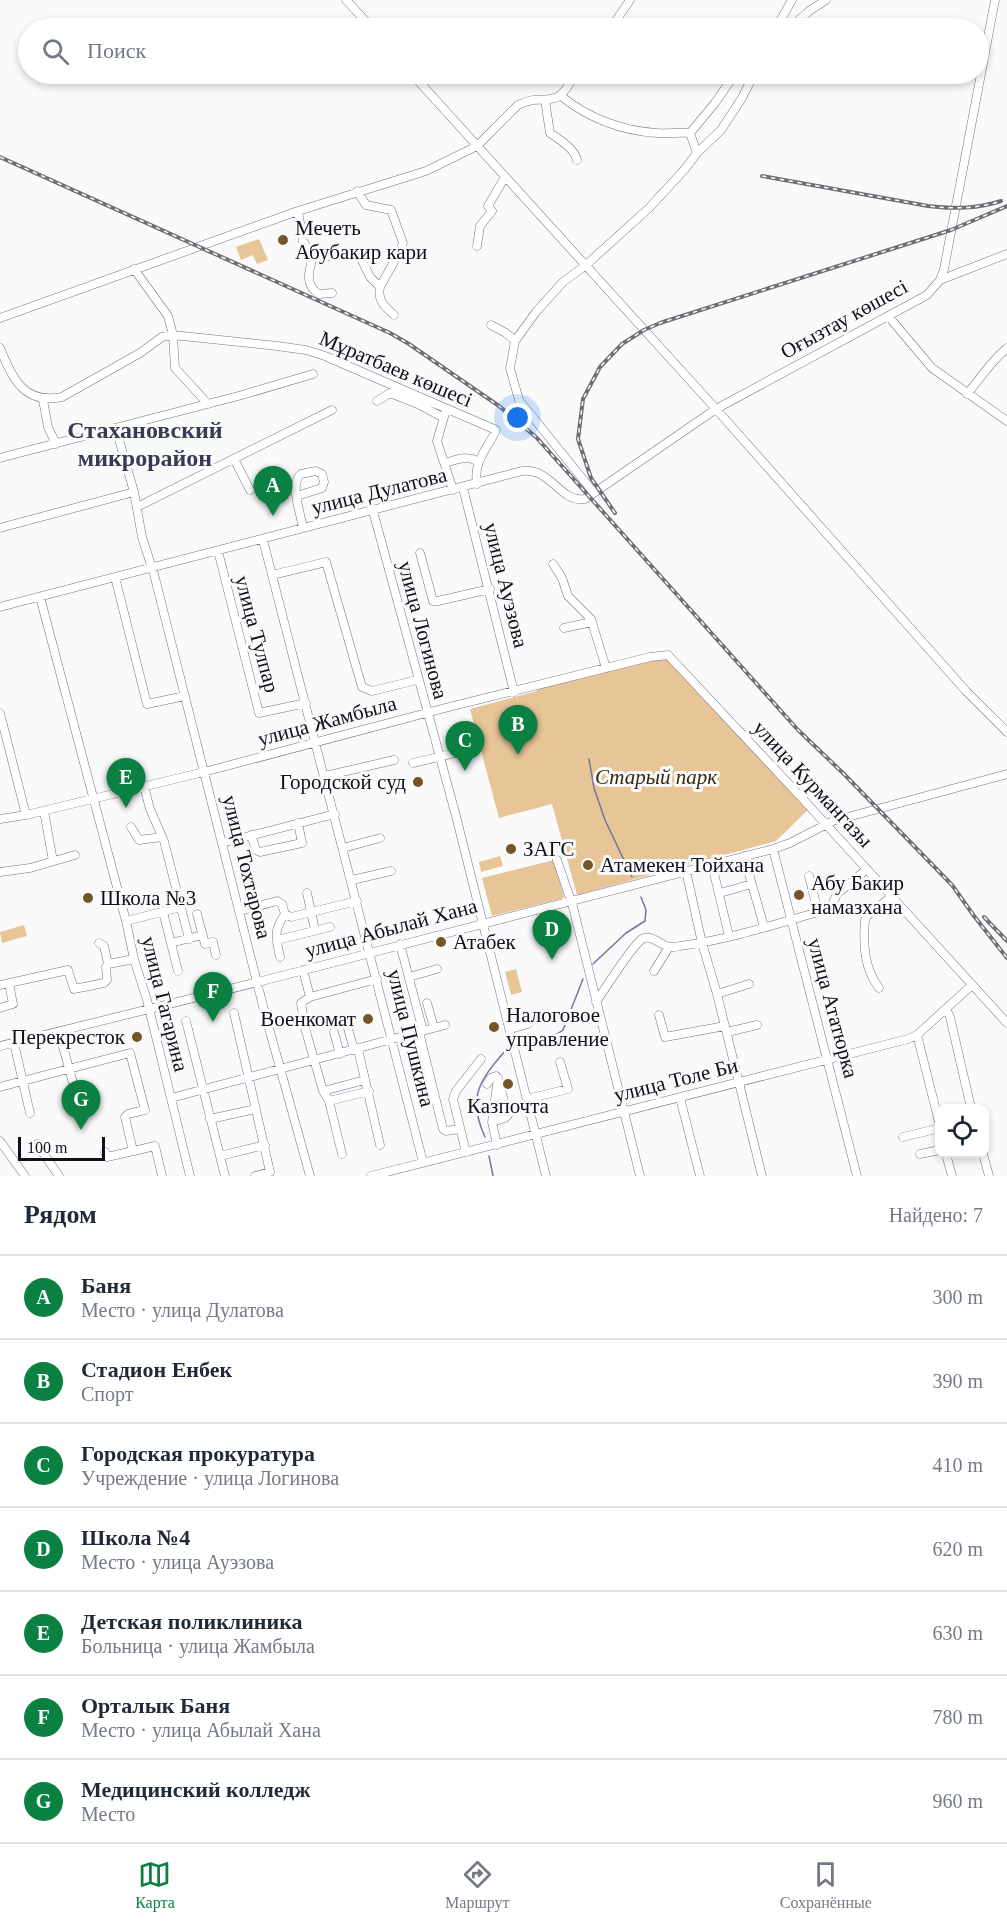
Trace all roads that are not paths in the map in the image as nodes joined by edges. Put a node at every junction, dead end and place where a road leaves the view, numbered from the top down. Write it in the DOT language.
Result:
graph roads {
  1 [pos="346,0"];
  2 [pos="630,0"];
  3 [pos="792,0"];
  4 [pos="826,0"];
  5 [pos="995,0"];
  6 [pos="363,18"];
  7 [pos="618,18"];
  8 [pos="782,18"];
  9 [pos="801,18"];
  10 [pos="989,31"];
  11 [pos="421,84"];
  12 [pos="570,84"];
  13 [pos="728,84"];
  14 [pos="749,84"];
  15 [pos="979,84"];
  16 [pos="561,96"];
  17 [pos="545,100"];
  18 [pos="690,133"];
  19 [pos="477,146"];
  20 [pos="697,153"];
  21 [pos="577,160"];
  22 [pos="505,177"];
  23 [pos="357,191"];
  24 [pos="298,211"];
  25 [pos="477,246"];
  26 [pos="1007,254"];
  27 [pos="313,256"];
  28 [pos="586,265"];
  29 [pos="134,269"];
  30 [pos="940,280"];
  31 [pos="381,287"];
  32 [pos="332,293"];
  33 [pos="394,315"];
  34 [pos="889,317"];
  35 [pos="0,318"];
  36 [pos="491,325"];
  37 [pos="174,335"];
  38 [pos="515,341"];
  39 [pos="1007,348"];
  40 [pos="0,349"];
  41 [pos="313,374"];
  42 [pos="967,394"];
  43 [pos="43,400"];
  44 [pos="376,401"];
  45 [pos="208,404"];
  46 [pos="716,409"];
  47 [pos="332,410"];
  48 [pos="444,413"];
  49 [pos="1007,422"];
  50 [pos="116,429"];
  51 [pos="56,444"];
  52 [pos="0,458"];
  53 [pos="234,459"];
  54 [pos="477,461"];
  55 [pos="445,463"];
  56 [pos="477,484"];
  57 [pos="463,488"];
  58 [pos="250,490"];
  59 [pos="453,490"];
  60 [pos="134,492"];
  61 [pos="594,493"];
  62 [pos="297,496"];
  63 [pos="585,499"];
  64 [pos="137,507"];
  65 [pos="373,511"];
  66 [pos="0,528"];
  67 [pos="303,528"];
  68 [pos="263,540"];
  69 [pos="218,551"];
  70 [pos="420,554"];
  71 [pos="553,564"];
  72 [pos="152,568"];
  73 [pos="272,575"];
  74 [pos="115,577"];
  75 [pos="490,589"];
  76 [pos="40,597"];
  77 [pos="0,607"];
  78 [pos="592,622"];
  79 [pos="564,628"];
  80 [pos="662,655"];
  81 [pos="606,668"];
  82 [pos="417,680"];
  83 [pos="514,692"];
  84 [pos="185,696"];
  85 [pos="306,703"];
  86 [pos="0,714"];
  87 [pos="427,714"];
  88 [pos="1007,732"];
  89 [pos="316,742"];
  90 [pos="467,750"];
  91 [pos="438,756"];
  92 [pos="393,760"];
  93 [pos="413,763"];
  94 [pos="204,772"];
  95 [pos="1007,774"];
  96 [pos="325,777"];
  97 [pos="144,786"];
  98 [pos="93,799"];
  99 [pos="44,811"];
  100 [pos="335,814"];
  101 [pos="26,815"];
  102 [pos="0,819"];
  103 [pos="298,824"];
  104 [pos="826,824"];
  105 [pos="131,827"];
  106 [pos="251,836"];
  107 [pos="162,837"];
  108 [pos="380,838"];
  109 [pos="222,843"];
  110 [pos="344,848"];
  111 [pos="773,849"];
  112 [pos="75,855"];
  113 [pos="744,856"];
  114 [pos="557,860"];
  115 [pos="53,861"];
  116 [pos="712,865"];
  117 [pos="867,869"];
  118 [pos="391,871"];
  119 [pos="686,871"];
  120 [pos="0,872"];
  121 [pos="809,876"];
  122 [pos="352,880"];
  123 [pos="752,884"];
  124 [pos="307,893"];
  125 [pos="720,893"];
  126 [pos="892,896"];
  127 [pos="357,901"];
  128 [pos="570,901"];
  129 [pos="181,908"];
  130 [pos="240,911"];
  131 [pos="163,912"];
  132 [pos="312,912"];
  133 [pos="818,912"];
  134 [pos="197,914"];
  135 [pos="285,914"];
  136 [pos="790,920"];
  137 [pos="126,921"];
  138 [pos="483,923"];
  139 [pos="330,927"];
  140 [pos="764,927"];
  141 [pos="315,930"];
  142 [pos="202,935"];
  143 [pos="729,936"];
  144 [pos="189,939"];
  145 [pos="277,940"];
  146 [pos="99,943"];
  147 [pos="171,943"];
  148 [pos="702,943"];
  149 [pos="400,944"];
  150 [pos="669,947"];
  151 [pos="370,952"];
  152 [pos="216,955"];
  153 [pos="280,957"];
  154 [pos="134,959"];
  155 [pos="108,964"];
  156 [pos="437,969"];
  157 [pos="303,970"];
  158 [pos="178,971"];
  159 [pos="654,971"];
  160 [pos="409,977"];
  161 [pos="377,980"];
  162 [pos="258,982"];
  163 [pos="4,984"];
  164 [pos="749,984"];
  165 [pos="972,985"];
  166 [pos="879,988"];
  167 [pos="717,993"];
  168 [pos="310,997"];
  169 [pos="596,1002"];
  170 [pos="427,1003"];
  171 [pos="0,1008"];
  172 [pos="149,1009"];
  173 [pos="946,1009"];
  174 [pos="234,1013"];
  175 [pos="659,1015"];
  176 [pos="345,1018"];
  177 [pos="186,1021"];
  178 [pos="1007,1023"];
  179 [pos="528,1024"];
  180 [pos="445,1025"];
  181 [pos="758,1025"];
  182 [pos="434,1028"];
  183 [pos="510,1029"];
  184 [pos="726,1029"];
  185 [pos="59,1032"];
  186 [pos="334,1032"];
  187 [pos="421,1032"];
  188 [pos="917,1035"];
  189 [pos="393,1039"];
  190 [pos="14,1042"];
  191 [pos="0,1046"];
  192 [pos="356,1050"];
  193 [pos="340,1054"];
  194 [pos="828,1058"];
  195 [pos="480,1059"];
  196 [pos="314,1061"];
  197 [pos="560,1062"];
  198 [pos="68,1068"];
  199 [pos="281,1070"];
  200 [pos="250,1077"];
  201 [pos="498,1078"];
  202 [pos="365,1080"];
  203 [pos="22,1082"];
  204 [pos="487,1083"];
  205 [pos="738,1083"];
  206 [pos="0,1087"];
  207 [pos="203,1089"];
  208 [pos="323,1091"];
  209 [pos="369,1091"];
  210 [pos="171,1098"];
  211 [pos="680,1098"];
  212 [pos="527,1099"];
  213 [pos="329,1101"];
  214 [pos="970,1104"];
  215 [pos="256,1109"];
  216 [pos="935,1110"];
  217 [pos="623,1112"];
  218 [pos="30,1113"];
  219 [pos="83,1119"];
  220 [pos="210,1119"];
  221 [pos="492,1122"];
  222 [pos="935,1128"];
  223 [pos="459,1129"];
  224 [pos="536,1135"];
  225 [pos="903,1137"];
  226 [pos="0,1141"];
  227 [pos="37,1144"];
  228 [pos="265,1145"];
  229 [pos="380,1145"];
  230 [pos="497,1145"];
  231 [pos="133,1151"];
  232 [pos="935,1151"];
  233 [pos="105,1152"];
  234 [pos="466,1152"];
  235 [pos="342,1154"];
  236 [pos="920,1154"];
  237 [pos="220,1156"];
  238 [pos="947,1158"];
  239 [pos="984,1158"];
  240 [pos="423,1162"];
  241 [pos="24,1176"];
  242 [pos="59,1176"];
  243 [pos="162,1176"];
  244 [pos="190,1176"];
  245 [pos="225,1176"];
  246 [pos="255,1176"];
  247 [pos="310,1176"];
  248 [pos="371,1176"];
  249 [pos="546,1176"];
  250 [pos="640,1176"];
  251 [pos="700,1176"];
  252 [pos="762,1176"];
  253 [pos="857,1176"];
  254 [pos="952,1176"];
  255 [pos="989,1176"];
  1 -- 6 [label="street"];
  2 -- 7 [label="street"];
  3 -- 8 [label="street"];
  4 -- 9 [label="street"];
  5 -- 10 [label="street"];
  11 -- 19 [label="street"];
  12 -- 16 [label="street"];
  13 -- 18 [label="street"];
  14 -- 20 [label="street"];
  15 -- 30 [label="street"];
  16 -- 17 [label="street"];
  16 -- 18 [label="street"];
  17 -- 19 [label="street"];
  17 -- 21 [label="street"];
  18 -- 20 [label="street"];
  19 -- 22 [label="street"];
  19 -- 23 [label="street"];
  20 -- 28 [label="street"];
  22 -- 25 [label="street"];
  22 -- 28 [label="street"];
  23 -- 24 [label="street"];
  23 -- 31 [label="street"];
  24 -- 27 [label="street"];
  24 -- 29 [label="street"];
  26 -- 30 [label="street"];
  27 -- 31 [label="street"];
  27 -- 32 [label="street"];
  28 -- 38 [label="street"];
  28 -- 46 [label="street"];
  29 -- 35 [label="street"];
  29 -- 37 [label="street"];
  30 -- 34 [label="street, Оғызтау көшесі"];
  31 -- 33 [label="street"];
  34 -- 42 [label="street"];
  34 -- 46 [label="street, Оғызтау көшесі"];
  36 -- 38 [label="street"];
  37 -- 43 [label="street"];
  37 -- 45 [label="street"];
  37 -- 48 [label="street, Мұратбаев көшесі"];
  38 -- 61 [label="street"];
  39 -- 42 [label="street"];
  40 -- 43 [label="street"];
  41 -- 45 [label="street, Мұратбаев көшесі"];
  42 -- 49 [label="street"];
  43 -- 51 [label="street"];
  44 -- 48 [label="street"];
  45 -- 50 [label="street, Мұратбаев көшесі"];
  46 -- 61 [label="street, Оғызтау көшесі"];
  46 -- 88 [label="street"];
  47 -- 53 [label="street"];
  48 -- 54 [label="street, Мұратбаев көшесі"];
  48 -- 55 [label="street"];
  50 -- 51 [label="street, Мұратбаев көшесі"];
  50 -- 60 [label="street"];
  51 -- 52 [label="street, Мұратбаев көшесі"];
  53 -- 58 [label="street"];
  53 -- 64 [label="street"];
  54 -- 55 [label="street"];
  54 -- 56 [label="street"];
  55 -- 59 [label="street"];
  56 -- 57 [label="street, улица Дулатова"];
  56 -- 63 [label="street, улица Дулатова"];
  57 -- 59 [label="street, улица Дулатова"];
  57 -- 75 [label="street, улица Ауэзова"];
  59 -- 65 [label="street, улица Дулатова"];
  60 -- 64 [label="street"];
  60 -- 66 [label="street"];
  61 -- 63 [label="street, Оғызтау көшесі"];
  62 -- 67 [label="street"];
  64 -- 72 [label="street, улица Тохтарова"];
  65 -- 67 [label="street, улица Дулатова"];
  65 -- 82 [label="street, улица Логинова"];
  67 -- 68 [label="street, улица Дулатова"];
  68 -- 69 [label="street, улица Дулатова"];
  68 -- 73 [label="street, улица Пушкина"];
  69 -- 72 [label="street, улица Дулатова"];
  69 -- 85 [label="street, улица Тулпар"];
  70 -- 75 [label="street"];
  71 -- 78 [label="street"];
  72 -- 74 [label="street, улица Дулатова"];
  72 -- 84 [label="street, улица Тохтарова"];
  73 -- 82 [label="street"];
  73 -- 85 [label="street, улица Пушкина"];
  74 -- 76 [label="street, улица Дулатова"];
  74 -- 84 [label="street"];
  75 -- 83 [label="street, улица Ауэзова"];
  76 -- 77 [label="street, улица Дулатова"];
  76 -- 98 [label="street, улица Гагарина"];
  78 -- 79 [label="street"];
  78 -- 81 [label="street"];
  80 -- 81 [label="street, улица Жамбыла"];
  80 -- 104 [label="street, улица Курмангазы"];
  81 -- 83 [label="street, улица Жамбыла"];
  82 -- 87 [label="street, улица Логинова"];
  83 -- 87 [label="street, улица Жамбыла"];
  84 -- 94 [label="street, улица Тохтарова"];
  85 -- 89 [label="street, улица Пушкина"];
  86 -- 101 [label="street"];
  87 -- 89 [label="street, улица Жамбыла"];
  87 -- 91 [label="street, улица Логинова"];
  89 -- 94 [label="street, улица Жамбыла"];
  89 -- 96 [label="street, улица Пушкина"];
  90 -- 91 [label="street"];
  91 -- 93 [label="street"];
  91 -- 138 [label="street, улица Логинова"];
  92 -- 96 [label="street"];
  94 -- 97 [label="street, улица Жамбыла"];
  94 -- 109 [label="street, улица Тохтарова"];
  95 -- 104 [label="street, улица Абылай Хана"];
  96 -- 100 [label="street, улица Пушкина"];
  97 -- 98 [label="street, улица Жамбыла"];
  97 -- 107 [label="street"];
  98 -- 99 [label="street, улица Жамбыла"];
  98 -- 137 [label="street, улица Гагарина"];
  99 -- 101 [label="street, улица Жамбыла"];
  99 -- 115 [label="street"];
  100 -- 103 [label="street"];
  100 -- 110 [label="street, улица Пушкина"];
  101 -- 102 [label="street, улица Жамбыла"];
  103 -- 106 [label="street"];
  103 -- 106 [label="street"];
  104 -- 111 [label="street, улица Абылай Хана"];
  104 -- 117 [label="street, улица Курмангазы"];
  105 -- 107 [label="street"];
  106 -- 109 [label="street"];
  107 -- 129 [label="street"];
  108 -- 110 [label="street"];
  109 -- 130 [label="street, улица Тохтарова"];
  110 -- 122 [label="street, улица Пушкина"];
  111 -- 113 [label="street, улица Абылай Хана"];
  111 -- 136 [label="street, улица Ататюрка"];
  112 -- 115 [label="street"];
  113 -- 116 [label="street, улица Абылай Хана"];
  113 -- 123 [label="street"];
  114 -- 128 [label="street"];
  115 -- 120 [label="street"];
  116 -- 119 [label="street, улица Абылай Хана"];
  116 -- 125 [label="street"];
  117 -- 126 [label="street, улица Курмангазы"];
  117 -- 133 [label="street"];
  118 -- 122 [label="street"];
  119 -- 128 [label="street, улица Абылай Хана"];
  119 -- 148 [label="street"];
  121 -- 133 [label="street"];
  122 -- 127 [label="street, улица Пушкина"];
  123 -- 125 [label="street"];
  123 -- 140 [label="street"];
  124 -- 132 [label="street"];
  125 -- 143 [label="street"];
  126 -- 165 [label="street, улица Курмангазы"];
  126 -- 166 [label="street"];
  127 -- 132 [label="street"];
  127 -- 151 [label="street, улица Пушкина"];
  128 -- 138 [label="street, улица Абылай Хана"];
  128 -- 169 [label="street"];
  129 -- 131 [label="street"];
  129 -- 144 [label="street"];
  130 -- 135 [label="street"];
  130 -- 162 [label="street, улица Тохтарова"];
  131 -- 137 [label="street"];
  131 -- 147 [label="street"];
  132 -- 135 [label="street"];
  132 -- 141 [label="street"];
  133 -- 136 [label="street"];
  134 -- 142 [label="street"];
  135 -- 145 [label="street"];
  136 -- 140 [label="street"];
  136 -- 194 [label="street, улица Ататюрка"];
  137 -- 154 [label="street, улица Гагарина"];
  138 -- 149 [label="street, улица Абылай Хана"];
  138 -- 183 [label="street, улица Логинова"];
  139 -- 141 [label="street"];
  140 -- 143 [label="street"];
  141 -- 145 [label="street"];
  142 -- 144 [label="street"];
  142 -- 152 [label="street"];
  143 -- 148 [label="street"];
  144 -- 147 [label="street"];
  145 -- 153 [label="street"];
  146 -- 155 [label="street"];
  147 -- 158 [label="street"];
  148 -- 150 [label="street"];
  148 -- 167 [label="street"];
  149 -- 151 [label="street, улица Абылай Хана"];
  149 -- 160 [label="street"];
  150 -- 159 [label="street"];
  150 -- 169 [label="street"];
  151 -- 157 [label="street, улица Абылай Хана"];
  151 -- 161 [label="street, улица Пушкина"];
  154 -- 155 [label="street"];
  154 -- 172 [label="street, улица Гагарина"];
  155 -- 163 [label="street"];
  156 -- 160 [label="street"];
  157 -- 162 [label="street, улица Абылай Хана"];
  157 -- 168 [label="street"];
  160 -- 187 [label="street"];
  161 -- 168 [label="street"];
  161 -- 189 [label="street, улица Пушкина"];
  162 -- 172 [label="street, улица Абылай Хана"];
  162 -- 199 [label="street, улица Тохтарова"];
  163 -- 171 [label="street"];
  164 -- 167 [label="street"];
  165 -- 173 [label="street, улица Толе Би"];
  165 -- 178 [label="street, улица Курмангазы"];
  167 -- 184 [label="street"];
  168 -- 196 [label="street"];
  169 -- 217 [label="street"];
  170 -- 182 [label="street"];
  172 -- 185 [label="street, улица Абылай Хана"];
  172 -- 210 [label="street, улица Гагарина"];
  173 -- 188 [label="street, улица Толе Би"];
  173 -- 214 [label="street"];
  174 -- 200 [label="street"];
  175 -- 184 [label="street"];
  176 -- 192 [label="street"];
  177 -- 207 [label="street"];
  179 -- 183 [label="street"];
  180 -- 182 [label="street"];
  181 -- 184 [label="street"];
  182 -- 187 [label="street"];
  183 -- 212 [label="street, улица Логинова"];
  184 -- 205 [label="street"];
  185 -- 190 [label="street, улица Абылай Хана"];
  185 -- 198 [label="street"];
  186 -- 193 [label="street"];
  187 -- 189 [label="street"];
  187 -- 223 [label="street"];
  188 -- 194 [label="street, улица Толе Би"];
  188 -- 216 [label="street"];
  189 -- 192 [label="street"];
  189 -- 240 [label="street, улица Пушкина"];
  190 -- 191 [label="street, улица Абылай Хана"];
  190 -- 203 [label="street"];
  192 -- 193 [label="street"];
  192 -- 202 [label="street"];
  193 -- 196 [label="street"];
  194 -- 205 [label="street, улица Толе Би"];
  194 -- 253 [label="street, улица Ататюрка"];
  195 -- 223 [label="street"];
  196 -- 199 [label="street"];
  196 -- 208 [label="street"];
  197 -- 212 [label="street"];
  198 -- 203 [label="street"];
  198 -- 219 [label="street"];
  198 -- 231 [label="street"];
  199 -- 200 [label="street"];
  199 -- 247 [label="street, улица Тохтарова"];
  200 -- 207 [label="street"];
  200 -- 215 [label="street"];
  201 -- 204 [label="street"];
  201 -- 221 [label="street"];
  201 -- 221 [label="street"];
  202 -- 208 [label="street"];
  202 -- 209 [label="street"];
  203 -- 206 [label="street"];
  203 -- 218 [label="street"];
  205 -- 211 [label="street, улица Толе Би"];
  205 -- 252 [label="street"];
  207 -- 210 [label="street"];
  207 -- 220 [label="street"];
  208 -- 213 [label="street"];
  209 -- 213 [label="street"];
  209 -- 229 [label="street"];
  210 -- 244 [label="street, улица Гагарина"];
  211 -- 217 [label="street, улица Толе Би"];
  211 -- 251 [label="street"];
  212 -- 224 [label="street, улица Логинова"];
  213 -- 235 [label="street"];
  215 -- 220 [label="street"];
  215 -- 228 [label="street"];
  217 -- 224 [label="street, улица Толе Би"];
  217 -- 250 [label="street"];
  220 -- 237 [label="street"];
  221 -- 230 [label="street"];
  222 -- 225 [label="street"];
  223 -- 234 [label="street"];
  224 -- 230 [label="street, улица Толе Би"];
  224 -- 249 [label="street, улица Логинова"];
  226 -- 241 [label="street"];
  227 -- 242 [label="street"];
  228 -- 237 [label="street"];
  228 -- 246 [label="street"];
  230 -- 234 [label="street, улица Толе Би"];
  231 -- 233 [label="street"];
  231 -- 243 [label="street"];
  232 -- 236 [label="street"];
  234 -- 240 [label="street, улица Толе Би"];
  237 -- 245 [label="street"];
  238 -- 254 [label="street"];
  239 -- 255 [label="street"];
  240 -- 248 [label="street, улица Толе Би"];
}
